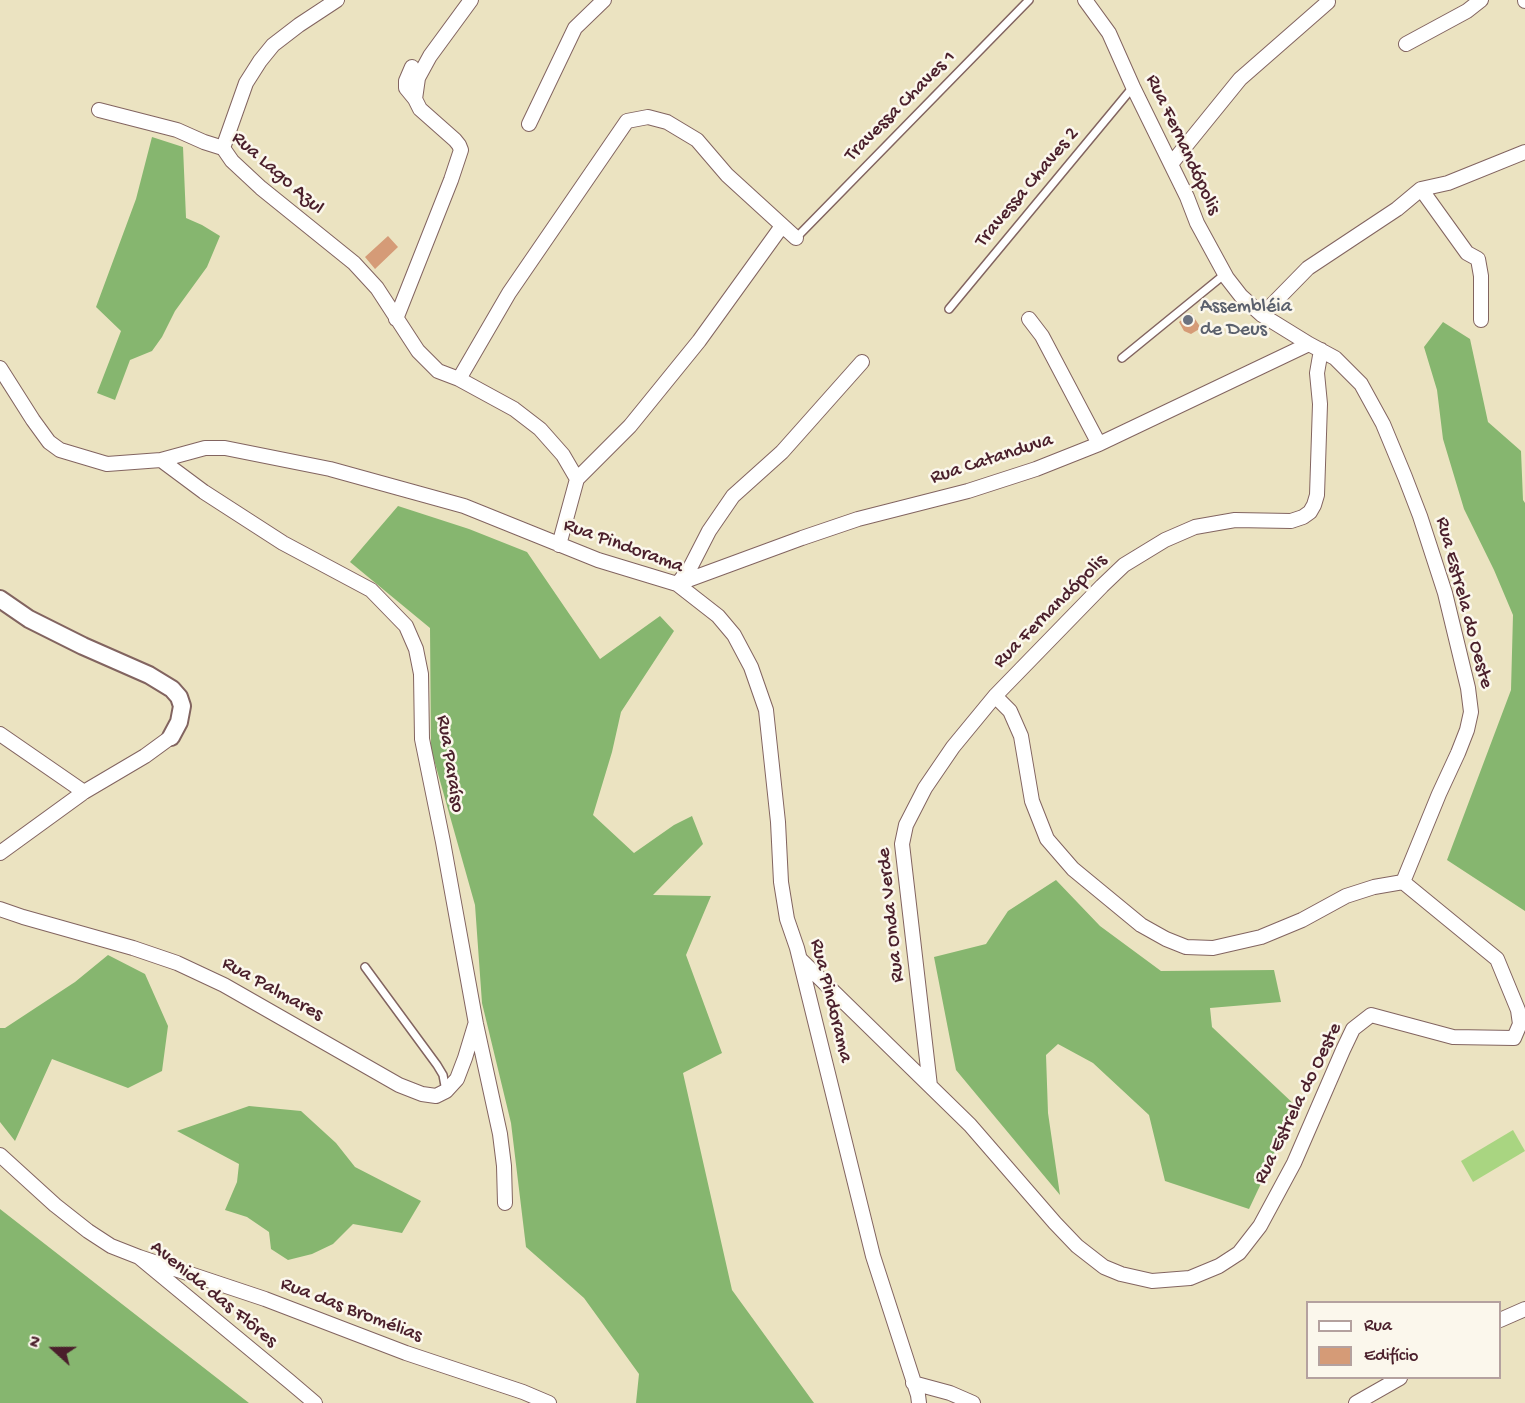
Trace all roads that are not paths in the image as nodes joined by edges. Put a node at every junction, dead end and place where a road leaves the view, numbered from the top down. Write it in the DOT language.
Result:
graph roads {
  1 [pos="337,0"];
  2 [pos="471,0"];
  3 [pos="604,0"];
  4 [pos="1029,0"];
  5 [pos="1085,0"];
  6 [pos="1481,0"];
  7 [pos="1328,2"];
  8 [pos="1406,44"];
  9 [pos="412,68"];
  10 [pos="1133,87"];
  11 [pos="415,99"];
  12 [pos="99,110"];
  13 [pos="529,124"];
  14 [pos="223,148"];
  15 [pos="1525,152"];
  16 [pos="1171,164"];
  17 [pos="1421,189"];
  18 [pos="782,226"];
  19 [pos="796,238"];
  20 [pos="1225,274"];
  21 [pos="949,309"];
  22 [pos="1263,315"];
  23 [pos="396,319"];
  24 [pos="1029,319"];
  25 [pos="1481,320"];
  26 [pos="1315,347"];
  27 [pos="1122,358"];
  28 [pos="862,362"];
  29 [pos="0,368"];
  30 [pos="459,379"];
  31 [pos="1099,444"];
  32 [pos="161,460"];
  33 [pos="577,479"];
  34 [pos="559,545"];
  35 [pos="677,584"];
  36 [pos="0,599"];
  37 [pos="995,696"];
  38 [pos="0,734"];
  39 [pos="171,737"];
  40 [pos="84,792"];
  41 [pos="0,853"];
  42 [pos="1403,882"];
  43 [pos="0,909"];
  44 [pos="800,959"];
  45 [pos="365,967"];
  46 [pos="476,1024"];
  47 [pos="930,1086"];
  48 [pos="446,1091"];
  49 [pos="0,1155"];
  50 [pos="505,1203"];
  51 [pos="139,1257"];
  52 [pos="1525,1309"];
  53 [pos="1501,1320"];
  54 [pos="1397,1379"];
  55 [pos="914,1383"];
  56 [pos="315,1403"];
  57 [pos="549,1403"];
  58 [pos="919,1403"];
  59 [pos="973,1403"];
  60 [pos="1356,1403"];
  1 -- 14 [label="street"];
  2 -- 11 [label="street"];
  3 -- 13 [label="street"];
  4 -- 19 [label="lane, Travessa Chaves 1"];
  5 -- 10 [label="street, Rua Fernandópolis"];
  6 -- 8 [label="street"];
  7 -- 16 [label="street"];
  9 -- 11 [label="street"];
  10 -- 16 [label="street, Rua Fernandópolis"];
  10 -- 21 [label="lane, Travessa Chaves 2"];
  11 -- 23 [label="street"];
  12 -- 14 [label="street, Rua Lago Azul"];
  14 -- 23 [label="street, Rua Lago Azul"];
  15 -- 17 [label="street"];
  16 -- 20 [label="street, Rua Fernandópolis"];
  17 -- 22 [label="street"];
  17 -- 25 [label="street"];
  18 -- 19 [label="street"];
  18 -- 30 [label="street"];
  18 -- 33 [label="street"];
  20 -- 22 [label="street, Rua Fernandópolis"];
  20 -- 27 [label="lane"];
  22 -- 26 [label="street, Rua Fernandópolis"];
  23 -- 30 [label="street, Rua Lago Azul"];
  24 -- 31 [label="street"];
  26 -- 31 [label="street, Rua Catanduva"];
  26 -- 37 [label="street, Rua Fernandópolis"];
  26 -- 42 [label="street, Rua Estrela do Oeste"];
  28 -- 35 [label="street"];
  29 -- 32 [label="street, Rua Pindorama"];
  30 -- 33 [label="street, Rua Lago Azul"];
  31 -- 35 [label="street, Rua Catanduva"];
  32 -- 34 [label="street, Rua Pindorama"];
  32 -- 46 [label="street, Rua Paraíso"];
  33 -- 34 [label="street"];
  34 -- 35 [label="street, Rua Pindorama"];
  35 -- 44 [label="street, Rua Pindorama"];
  36 -- 39 [label="street"];
  37 -- 42 [label="street, Rua Fernandópolis"];
  37 -- 47 [label="street, Rua Onda Verde"];
  38 -- 40 [label="street"];
  39 -- 40 [label="street"];
  40 -- 41 [label="street"];
  42 -- 47 [label="street, Rua Estrela do Oeste"];
  43 -- 48 [label="street, Rua Palmares"];
  44 -- 47 [label="street, Rua Estrela do Oeste"];
  44 -- 55 [label="street, Rua Pindorama"];
  45 -- 48 [label="lane"];
  46 -- 48 [label="street"];
  46 -- 50 [label="street, Rua Paraíso"];
  49 -- 51 [label="street, Avenida das Flôres"];
  51 -- 56 [label="street, Avenida das Flôres"];
  51 -- 57 [label="street, Rua das Bromélias"];
  52 -- 53 [label="street"];
  54 -- 60 [label="street"];
  55 -- 58 [label="street, Rua Pindorama"];
  55 -- 59 [label="street"];
}
